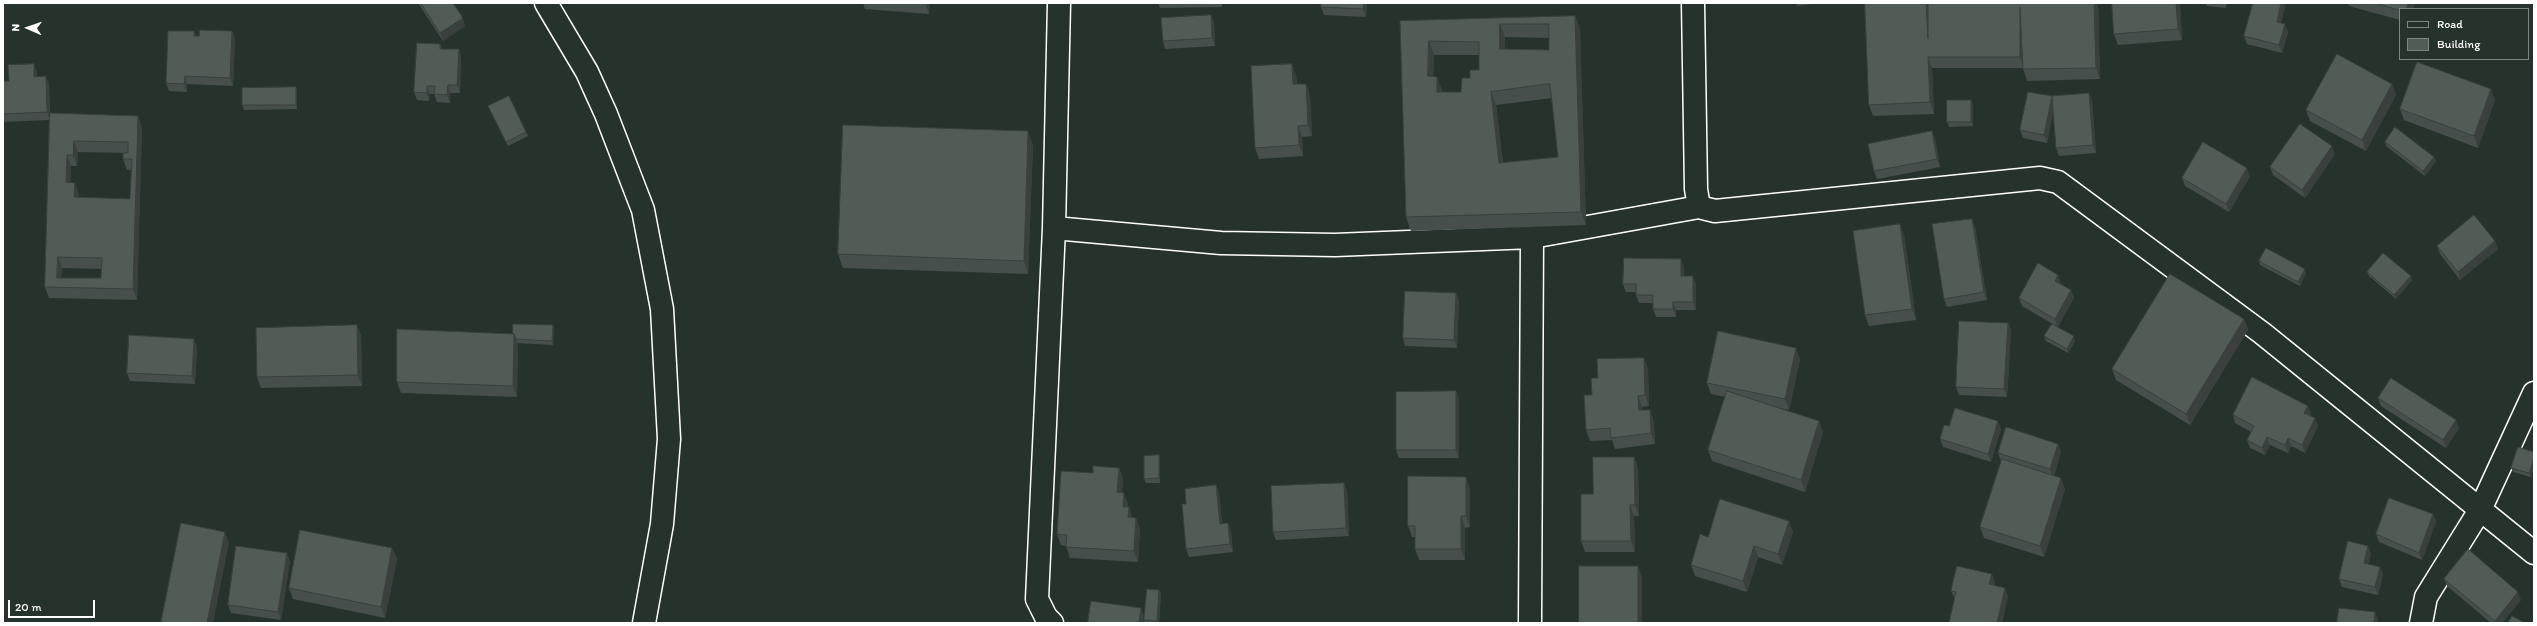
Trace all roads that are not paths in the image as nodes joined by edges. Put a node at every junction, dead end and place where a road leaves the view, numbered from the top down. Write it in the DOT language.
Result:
graph roads {
  1 [pos="546,3"];
  2 [pos="1059,3"];
  3 [pos="1693,3"];
  4 [pos="1699,207"];
  5 [pos="1054,228"];
  6 [pos="1532,237"];
  7 [pos="2534,393"];
  8 [pos="2480,510"];
  9 [pos="2534,554"];
  10 [pos="644,623"];
  11 [pos="1052,623"];
  12 [pos="1530,623"];
  13 [pos="2421,623"];
  1 -- 10 [label="street"];
  2 -- 5 [label="street"];
  3 -- 4 [label="street"];
  4 -- 6 [label="street"];
  4 -- 8 [label="street"];
  5 -- 6 [label="street"];
  5 -- 11 [label="street"];
  6 -- 12 [label="street"];
  7 -- 8 [label="street"];
  8 -- 9 [label="street"];
  8 -- 13 [label="street"];
}
